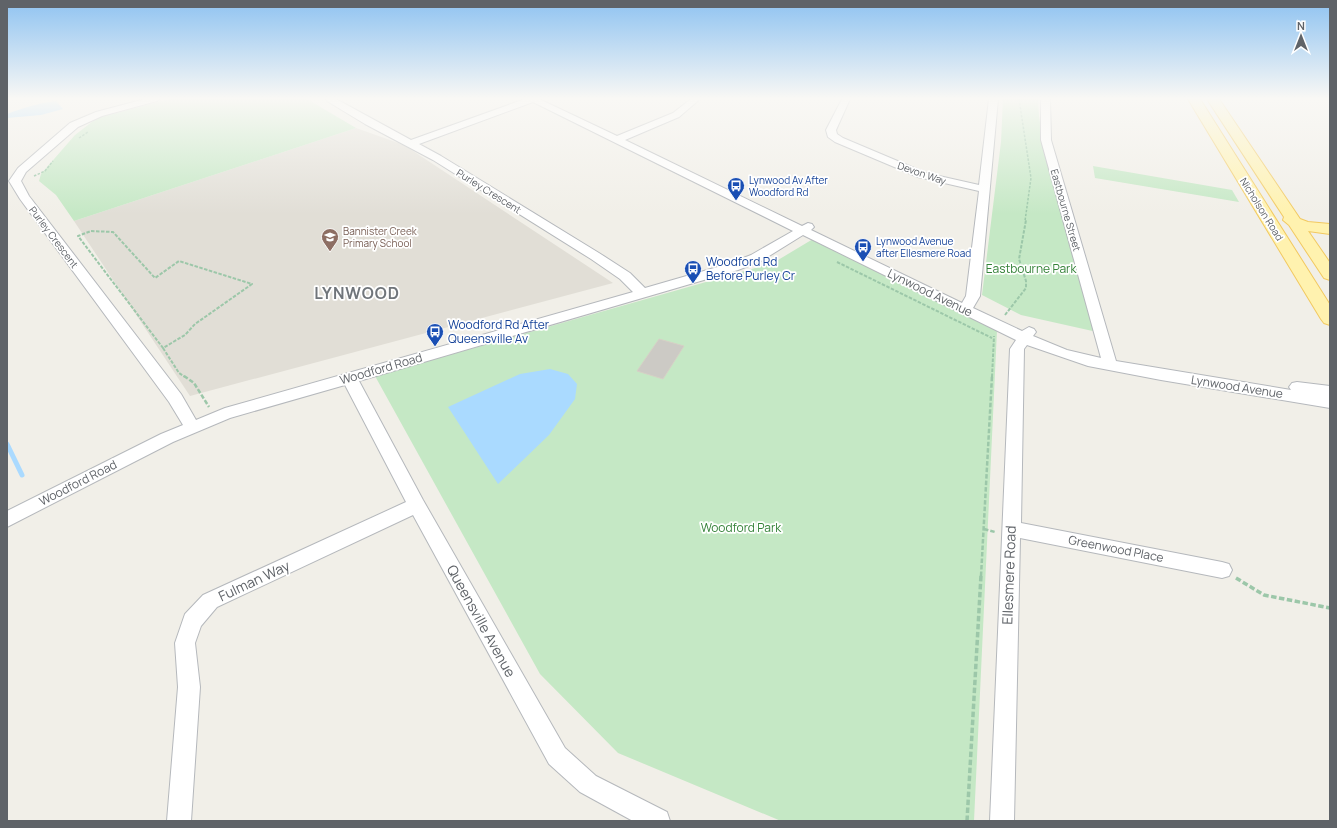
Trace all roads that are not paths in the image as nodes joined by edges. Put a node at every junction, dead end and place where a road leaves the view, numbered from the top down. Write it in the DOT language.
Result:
graph roads {
  1 [pos="59,138"];
  2 [pos="397,138"];
  3 [pos="427,138"];
  4 [pos="620,138"];
  5 [pos="836,138"];
  6 [pos="990,138"];
  7 [pos="1046,138"];
  8 [pos="1218,138"];
  9 [pos="1239,138"];
  10 [pos="410,144"];
  11 [pos="985,189"];
  12 [pos="1260,206"];
  13 [pos="1294,222"];
  14 [pos="1330,223"];
  15 [pos="806,229"];
  16 [pos="1330,229"];
  17 [pos="1278,235"];
  18 [pos="1330,237"];
  19 [pos="1309,245"];
  20 [pos="1330,275"];
  21 [pos="642,293"];
  22 [pos="967,308"];
  23 [pos="1330,319"];
  24 [pos="1026,335"];
  25 [pos="1109,361"];
  26 [pos="350,379"];
  27 [pos="1330,391"];
  28 [pos="1330,402"];
  29 [pos="192,426"];
  30 [pos="417,505"];
  31 [pos="7,520"];
  32 [pos="1011,529"];
  33 [pos="1222,570"];
  34 [pos="651,819"];
  35 [pos="179,821"];
  36 [pos="1002,821"];
  1 -- 29 [label="street, Purley Crescent"];
  2 -- 10 [label="street, Purley Crescent"];
  3 -- 10 [label="street"];
  4 -- 15 [label="street, Lynwood Avenue"];
  5 -- 11 [label="street, Devon Way"];
  6 -- 11 [label="street"];
  7 -- 25 [label="street, Eastbourne Street"];
  8 -- 12 [label="main road, Nicholson Road"];
  9 -- 13 [label="main road, Nicholson Road"];
  10 -- 21 [label="street, Purley Crescent"];
  11 -- 22 [label="street"];
  12 -- 13 [label="main road"];
  12 -- 17 [label="main road, Nicholson Road"];
  13 -- 14 [label="main road"];
  13 -- 16 [label="main road"];
  13 -- 17 [label="main road"];
  13 -- 19 [label="main road, Nicholson Road"];
  15 -- 21 [label="street, Woodford Road"];
  15 -- 22 [label="street, Lynwood Avenue"];
  17 -- 23 [label="main road, Nicholson Road"];
  18 -- 19 [label="main road"];
  19 -- 20 [label="main road, Nicholson Road"];
  21 -- 26 [label="street, Woodford Road"];
  22 -- 24 [label="street, Lynwood Avenue"];
  24 -- 25 [label="street, Lynwood Avenue"];
  24 -- 32 [label="street, Ellesmere Road"];
  25 -- 27 [label="street, Lynwood Avenue"];
  25 -- 28 [label="street, Lynwood Avenue"];
  26 -- 29 [label="street, Woodford Road"];
  26 -- 30 [label="street, Queensville Avenue"];
  29 -- 31 [label="street, Woodford Road"];
  30 -- 34 [label="street, Queensville Avenue"];
  30 -- 35 [label="street, Fulman Way"];
  32 -- 33 [label="street, Greenwood Place"];
  32 -- 36 [label="street, Ellesmere Road"];
}
